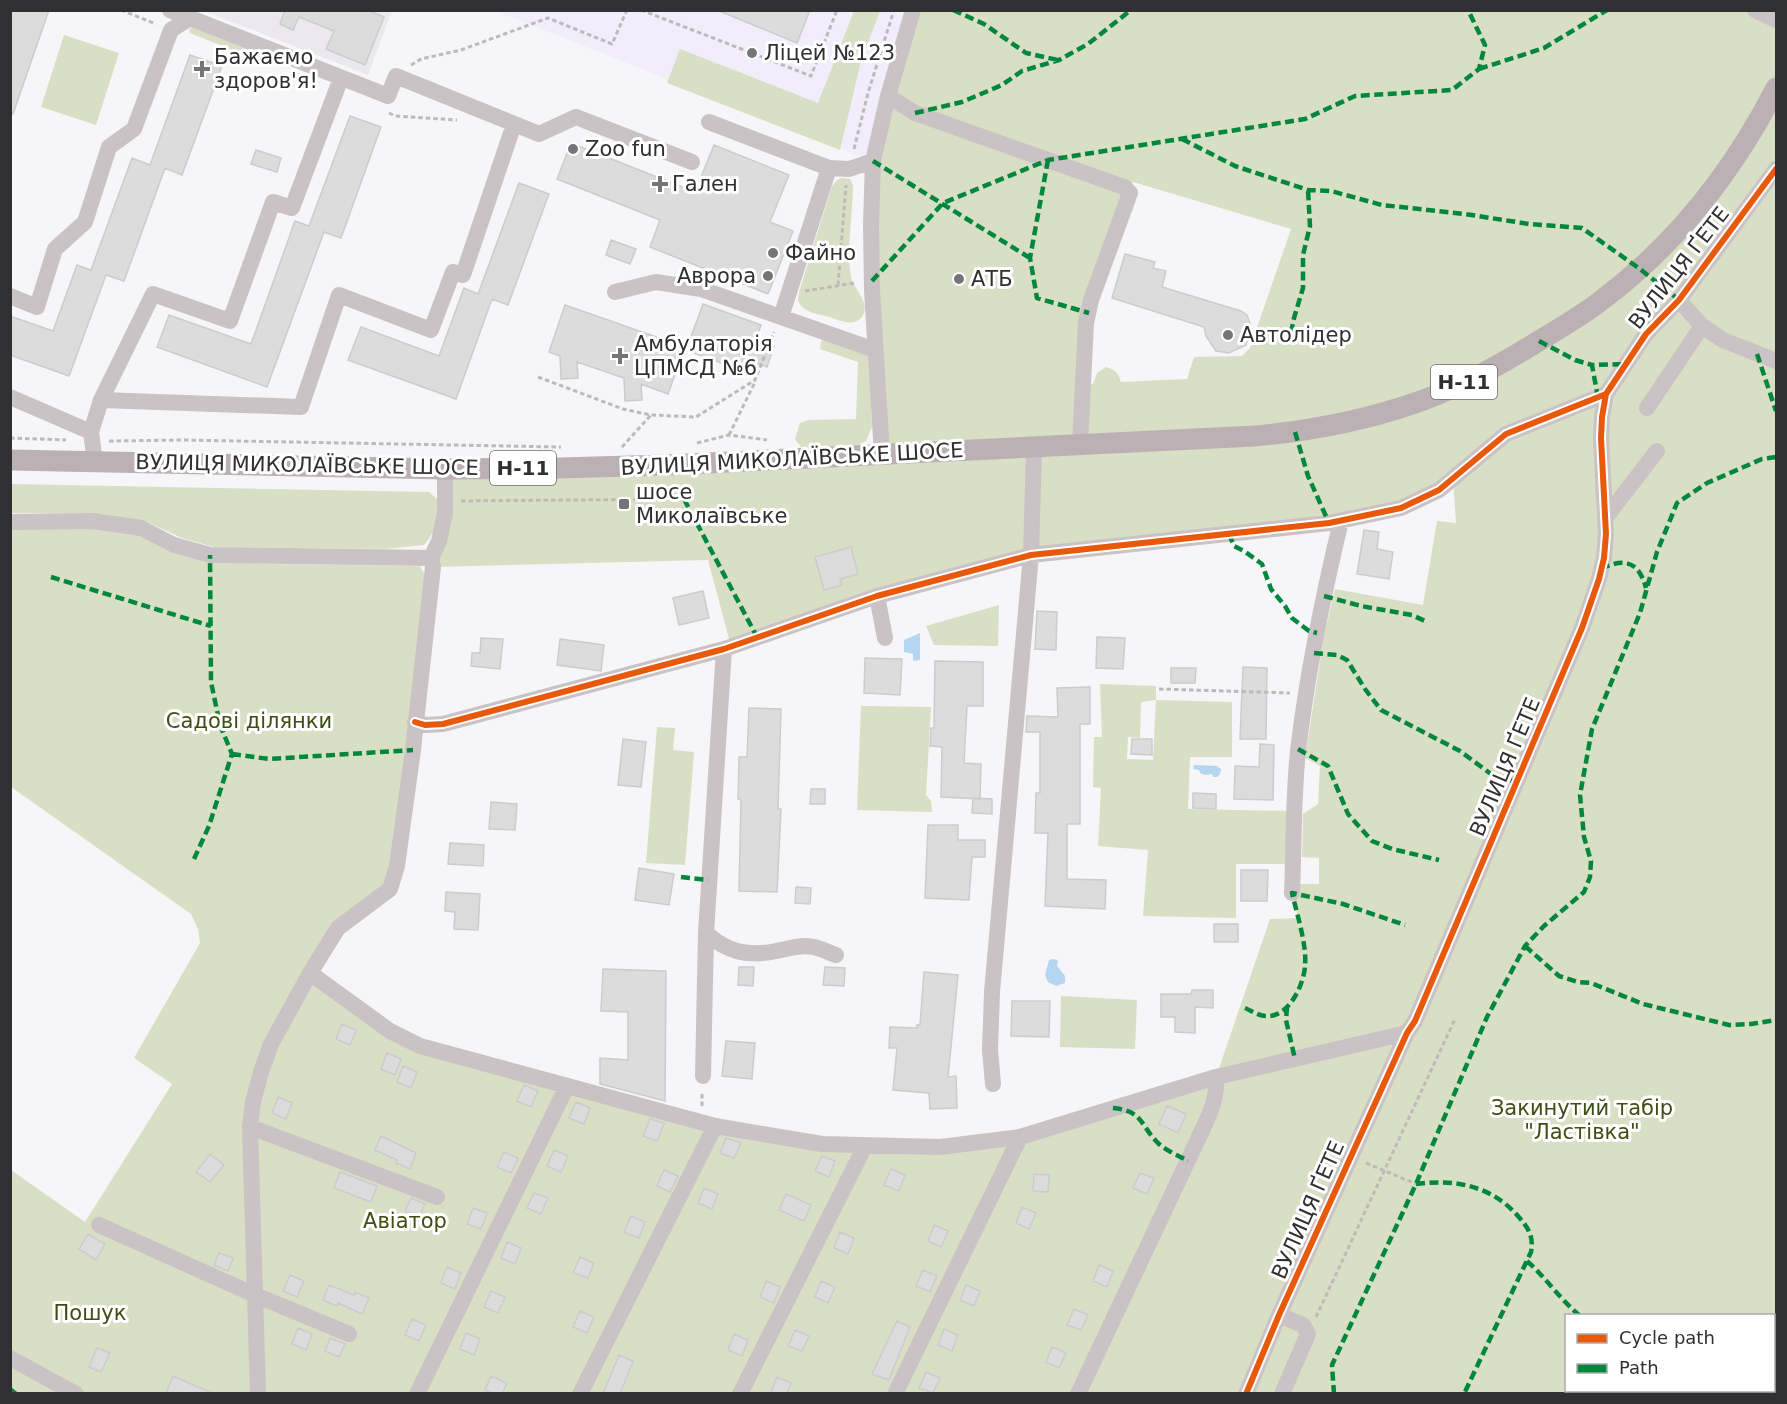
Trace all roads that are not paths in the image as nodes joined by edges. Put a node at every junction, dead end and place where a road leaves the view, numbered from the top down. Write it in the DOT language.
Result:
graph roads {
  1 [pos="170,10"];
  2 [pos="913,10"];
  3 [pos="1755,10"];
  4 [pos="190,18"];
  5 [pos="1776,20"];
  6 [pos="341,78"];
  7 [pos="1776,88"];
  8 [pos="888,96"];
  9 [pos="709,122"];
  10 [pos="514,124"];
  11 [pos="873,161"];
  12 [pos="692,162"];
  13 [pos="829,168"];
  14 [pos="1776,169"];
  15 [pos="615,292"];
  16 [pos="10,296"];
  17 [pos="1679,300"];
  18 [pos="781,317"];
  19 [pos="1702,326"];
  20 [pos="875,350"];
  21 [pos="1776,361"];
  22 [pos="1606,394"];
  23 [pos="10,397"];
  24 [pos="101,400"];
  25 [pos="1647,408"];
  26 [pos="1080,444"];
  27 [pos="93,445"];
  28 [pos="1034,448"];
  29 [pos="1657,451"];
  30 [pos="882,455"];
  31 [pos="10,460"];
  32 [pos="445,469"];
  33 [pos="1606,517"];
  34 [pos="1341,521"];
  35 [pos="10,522"];
  36 [pos="1031,555"];
  37 [pos="431,558"];
  38 [pos="877,596"];
  39 [pos="885,638"];
  40 [pos="724,649"];
  41 [pos="415,722"];
  42 [pos="1292,893"];
  43 [pos="706,933"];
  44 [pos="836,955"];
  45 [pos="310,973"];
  46 [pos="1407,1033"];
  47 [pos="702,1076"];
  48 [pos="1216,1077"];
  49 [pos="993,1084"];
  50 [pos="567,1086"];
  51 [pos="708,1124"];
  52 [pos="250,1127"];
  53 [pos="1020,1137"];
  54 [pos="865,1146"];
  55 [pos="437,1197"];
  56 [pos="99,1225"];
  57 [pos="255,1295"];
  58 [pos="1279,1316"];
  59 [pos="349,1334"];
  60 [pos="10,1358"];
  61 [pos="76,1394"];
  62 [pos="258,1394"];
  63 [pos="417,1394"];
  64 [pos="580,1394"];
  65 [pos="740,1394"];
  66 [pos="895,1394"];
  67 [pos="1078,1394"];
  68 [pos="1246,1394"];
  69 [pos="1282,1394"];
  1 -- 4 [label="street"];
  2 -- 8 [label="street"];
  3 -- 5 [label="street"];
  4 -- 6 [label="street"];
  4 -- 16 [label="street"];
  6 -- 10 [label="street"];
  6 -- 24 [label="street"];
  7 -- 26 [label="main road, ВУЛИЦЯ МИКОЛАЇВСЬКЕ ШОСЕ / Н-11"];
  8 -- 11 [label="street"];
  8 -- 26 [label="street"];
  9 -- 13 [label="street"];
  10 -- 12 [label="street"];
  10 -- 24 [label="street"];
  11 -- 13 [label="street"];
  11 -- 20 [label="street"];
  13 -- 18 [label="street"];
  14 -- 17 [label="street, ВУЛИЦЯ ҐЕТЕ"];
  15 -- 18 [label="street"];
  17 -- 19 [label="street, ВУЛИЦЯ ҐЕТЕ"];
  17 -- 22 [label="street, ВУЛИЦЯ ҐЕТЕ"];
  18 -- 20 [label="street"];
  19 -- 21 [label="street, ВУЛИЦЯ ҐЕТЕ"];
  19 -- 25 [label="street"];
  20 -- 30 [label="street"];
  22 -- 33 [label="street, ВУЛИЦЯ ҐЕТЕ"];
  22 -- 34 [label="street"];
  23 -- 27 [label="street"];
  24 -- 27 [label="street"];
  26 -- 28 [label="main road, ВУЛИЦЯ МИКОЛАЇВСЬКЕ ШОСЕ / Н-11"];
  27 -- 31 [label="main road, ВУЛИЦЯ МИКОЛАЇВСЬКЕ ШОСЕ / Н-11"];
  27 -- 32 [label="main road, ВУЛИЦЯ МИКОЛАЇВСЬКЕ ШОСЕ / Н-11"];
  28 -- 30 [label="main road, ВУЛИЦЯ МИКОЛАЇВСЬКЕ ШОСЕ / Н-11"];
  28 -- 36 [label="street"];
  29 -- 33 [label="street"];
  30 -- 32 [label="main road, ВУЛИЦЯ МИКОЛАЇВСЬКЕ ШОСЕ / Н-11"];
  32 -- 37 [label="street"];
  33 -- 46 [label="street, ВУЛИЦЯ ҐЕТЕ"];
  34 -- 36 [label="street"];
  34 -- 42 [label="street"];
  35 -- 37 [label="street"];
  36 -- 38 [label="street"];
  36 -- 49 [label="street"];
  37 -- 41 [label="street"];
  38 -- 39 [label="street"];
  38 -- 40 [label="street"];
  40 -- 41 [label="street"];
  40 -- 43 [label="street"];
  41 -- 45 [label="street"];
  43 -- 44 [label="street"];
  43 -- 47 [label="street"];
  45 -- 50 [label="street"];
  45 -- 52 [label="street"];
  46 -- 48 [label="street"];
  46 -- 58 [label="street, ВУЛИЦЯ ҐЕТЕ"];
  48 -- 53 [label="street"];
  48 -- 67 [label="street"];
  50 -- 51 [label="street"];
  50 -- 63 [label="street"];
  51 -- 54 [label="street"];
  51 -- 64 [label="street"];
  52 -- 55 [label="street"];
  52 -- 57 [label="street"];
  53 -- 54 [label="street"];
  53 -- 66 [label="street"];
  54 -- 65 [label="street"];
  56 -- 57 [label="street"];
  57 -- 59 [label="street"];
  57 -- 62 [label="street"];
  58 -- 68 [label="street, ВУЛИЦЯ ҐЕТЕ"];
  58 -- 69 [label="street"];
  60 -- 61 [label="street"];
}
